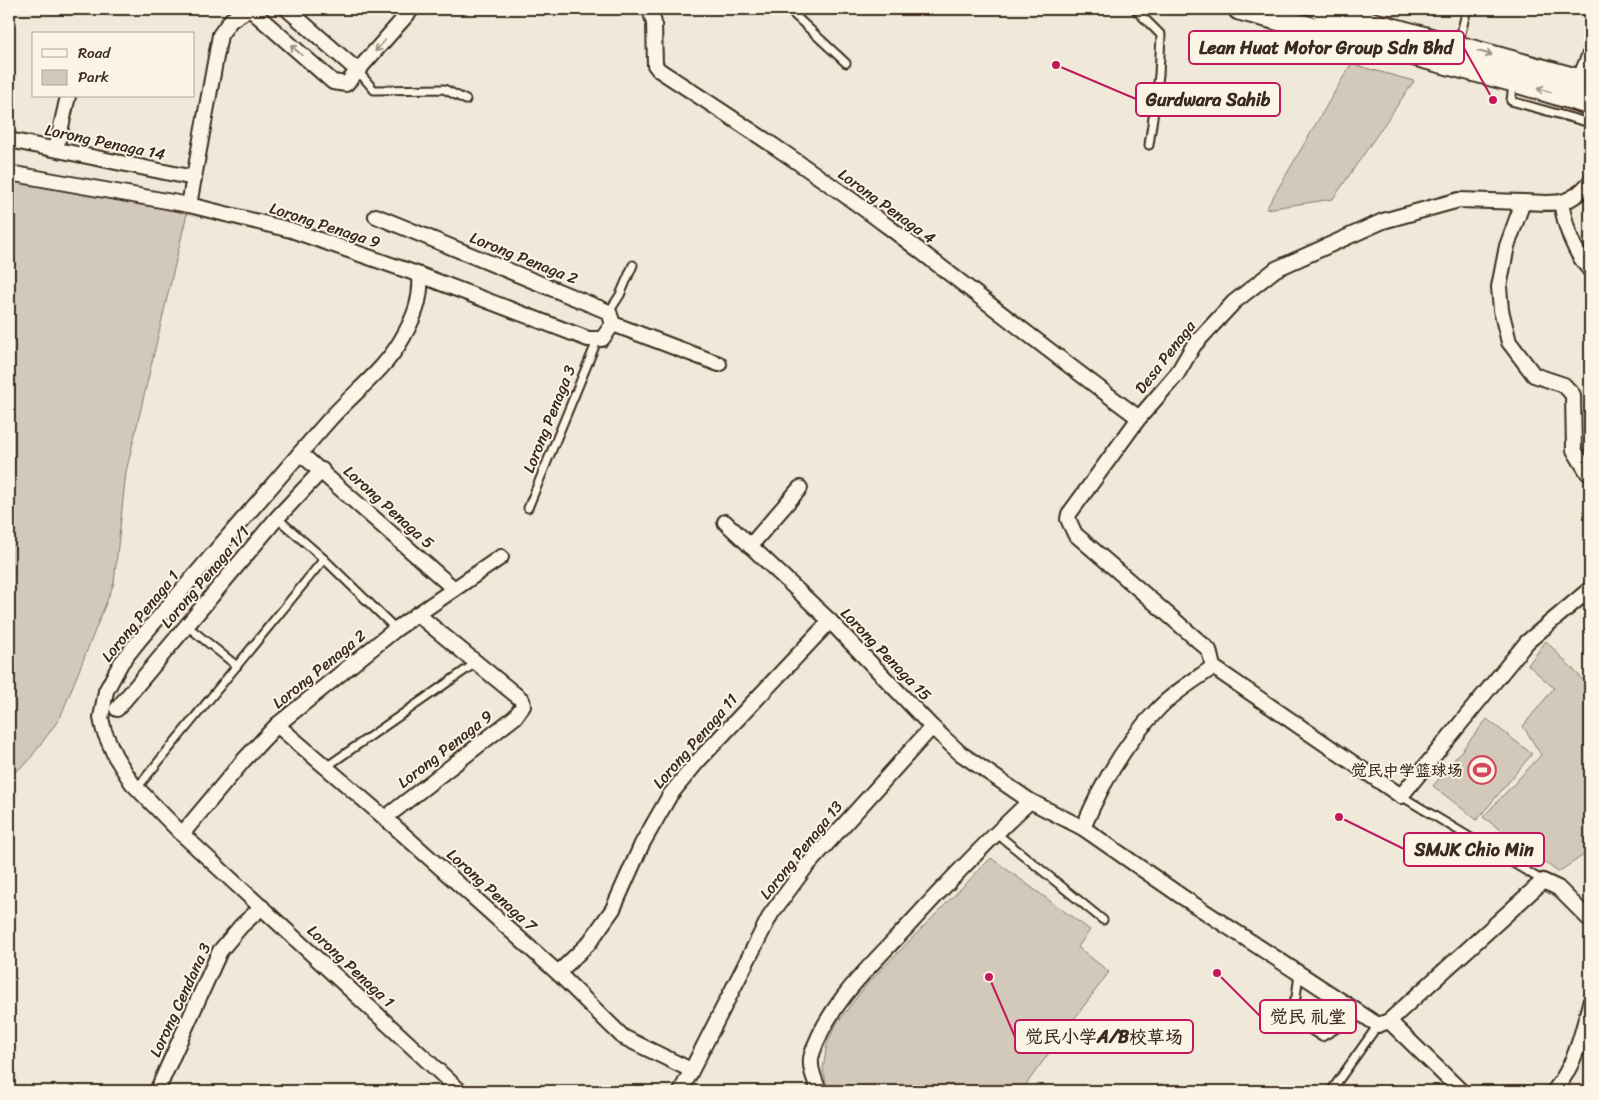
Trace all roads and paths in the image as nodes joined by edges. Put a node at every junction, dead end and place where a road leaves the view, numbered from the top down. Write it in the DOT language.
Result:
graph roads {
  1 [pos="249,9"];
  2 [pos="287,9"];
  3 [pos="412,9"];
  4 [pos="650,9"];
  5 [pos="788,9"];
  6 [pos="1136,9"];
  7 [pos="1239,9"];
  8 [pos="1320,9"];
  9 [pos="1467,9"];
  10 [pos="1458,46"];
  11 [pos="1590,54"];
  12 [pos="846,63"];
  13 [pos="358,71"];
  14 [pos="1514,81"];
  15 [pos="1585,81"];
  16 [pos="68,98"];
  17 [pos="466,100"];
  18 [pos="1590,104"];
  19 [pos="1590,123"];
  20 [pos="9,140"];
  21 [pos="1149,145"];
  22 [pos="56,149"];
  23 [pos="9,173"];
  24 [pos="194,178"];
  25 [pos="1590,182"];
  26 [pos="1523,202"];
  27 [pos="1561,203"];
  28 [pos="189,205"];
  29 [pos="376,216"];
  30 [pos="634,265"];
  31 [pos="1590,270"];
  32 [pos="420,275"];
  33 [pos="611,318"];
  34 [pos="597,341"];
  35 [pos="719,364"];
  36 [pos="1139,418"];
  37 [pos="300,453"];
  38 [pos="322,470"];
  39 [pos="1588,473"];
  40 [pos="800,488"];
  41 [pos="528,508"];
  42 [pos="277,518"];
  43 [pos="725,522"];
  44 [pos="750,546"];
  45 [pos="501,557"];
  46 [pos="324,559"];
  47 [pos="453,588"];
  48 [pos="1590,589"];
  49 [pos="417,614"];
  50 [pos="830,621"];
  51 [pos="187,626"];
  52 [pos="396,629"];
  53 [pos="477,661"];
  54 [pos="237,666"];
  55 [pos="1213,667"];
  56 [pos="117,709"];
  57 [pos="277,725"];
  58 [pos="932,727"];
  59 [pos="326,767"];
  60 [pos="137,788"];
  61 [pos="1401,796"];
  62 [pos="1030,801"];
  63 [pos="385,818"];
  64 [pos="1083,828"];
  65 [pos="996,833"];
  66 [pos="182,834"];
  67 [pos="1543,882"];
  68 [pos="262,907"];
  69 [pos="1103,920"];
  70 [pos="1590,920"];
  71 [pos="558,973"];
  72 [pos="1299,974"];
  73 [pos="1590,1003"];
  74 [pos="1361,1014"];
  75 [pos="1383,1023"];
  76 [pos="691,1070"];
  77 [pos="157,1091"];
  78 [pos="460,1091"];
  79 [pos="681,1091"];
  80 [pos="819,1091"];
  81 [pos="1331,1091"];
  82 [pos="1461,1091"];
  83 [pos="1554,1091"];
  13 -- 1 [label="street, one-way"];
  1 -- 24 [label="street"];
  2 -- 13 [label="street"];
  3 -- 13 [label="street, one-way"];
  4 -- 36 [label="street, Lorong Penaga 4"];
  5 -- 12 [label="lane"];
  6 -- 21 [label="lane"];
  7 -- 14 [label="main road"];
  8 -- 10 [label="main road"];
  9 -- 10 [label="lane"];
  10 -- 15 [label="main road, one-way"];
  11 -- 15 [label="street"];
  13 -- 17 [label="lane"];
  18 -- 14 [label="main road, one-way"];
  14 -- 19 [label="lane"];
  16 -- 22 [label="street"];
  20 -- 22 [label="street, Lorong Penaga 14"];
  22 -- 24 [label="street, Lorong Penaga 14"];
  23 -- 28 [label="street, Lorong Penaga 9"];
  24 -- 28 [label="street"];
  25 -- 27 [label="street"];
  26 -- 27 [label="street, Desa Penaga"];
  26 -- 36 [label="street, Desa Penaga"];
  26 -- 39 [label="street"];
  27 -- 31 [label="street"];
  28 -- 32 [label="street, Lorong Penaga 9"];
  29 -- 33 [label="street, Lorong Penaga 2"];
  30 -- 33 [label="lane"];
  32 -- 34 [label="street, Lorong Penaga 9"];
  32 -- 37 [label="street, Lorong Penaga 1"];
  33 -- 34 [label="street"];
  33 -- 35 [label="street, Lorong Penaga 2"];
  34 -- 41 [label="lane, Lorong Penaga 3"];
  36 -- 55 [label="street, Desa Penaga"];
  37 -- 38 [label="street, Lorong Penaga 5"];
  37 -- 60 [label="street, Lorong Penaga 1"];
  38 -- 42 [label="street, Lorong Penaga 1/1"];
  38 -- 47 [label="street, Lorong Penaga 5"];
  40 -- 44 [label="street"];
  42 -- 46 [label="lane"];
  42 -- 51 [label="street, Lorong Penaga 1/1"];
  43 -- 44 [label="street, Lorong Penaga 15"];
  44 -- 50 [label="street, Lorong Penaga 15"];
  45 -- 47 [label="street, Lorong Penaga 2"];
  46 -- 52 [label="lane"];
  46 -- 54 [label="lane"];
  47 -- 49 [label="street, Lorong Penaga 2"];
  48 -- 61 [label="street"];
  49 -- 52 [label="street, Lorong Penaga 2"];
  49 -- 53 [label="street"];
  50 -- 58 [label="street, Lorong Penaga 15"];
  50 -- 71 [label="street, Lorong Penaga 11"];
  51 -- 54 [label="lane"];
  51 -- 56 [label="street, Lorong Penaga 1/1"];
  52 -- 57 [label="street, Lorong Penaga 2"];
  53 -- 59 [label="lane"];
  53 -- 63 [label="street, Lorong Penaga 9"];
  54 -- 60 [label="lane"];
  55 -- 61 [label="street"];
  55 -- 64 [label="street"];
  57 -- 59 [label="street, Lorong Penaga 7"];
  57 -- 66 [label="street, Lorong Penaga 2"];
  58 -- 62 [label="street, Lorong Penaga 15"];
  58 -- 76 [label="street, Lorong Penaga 13"];
  59 -- 63 [label="street, Lorong Penaga 7"];
  60 -- 66 [label="street, Lorong Penaga 1"];
  61 -- 67 [label="lane"];
  62 -- 64 [label="street, Lorong Penaga 15"];
  62 -- 65 [label="street"];
  63 -- 71 [label="street, Lorong Penaga 7"];
  64 -- 72 [label="street, Lorong Penaga 15"];
  65 -- 69 [label="lane"];
  65 -- 80 [label="street"];
  66 -- 68 [label="street, Lorong Penaga 1"];
  67 -- 70 [label="street"];
  67 -- 75 [label="street"];
  68 -- 77 [label="street, Lorong Cendana 3"];
  68 -- 78 [label="street, Lorong Penaga 1"];
  71 -- 76 [label="street, Lorong Penaga 7"];
  72 -- 74 [label="street, Lorong Penaga 15"];
  72 -- 74 [label="lane"];
  73 -- 83 [label="street"];
  74 -- 75 [label="street, Lorong Penaga 15"];
  75 -- 81 [label="lane"];
  75 -- 82 [label="street, Lorong Penaga 15"];
  76 -- 79 [label="street, Lorong Penaga 13"];
}
